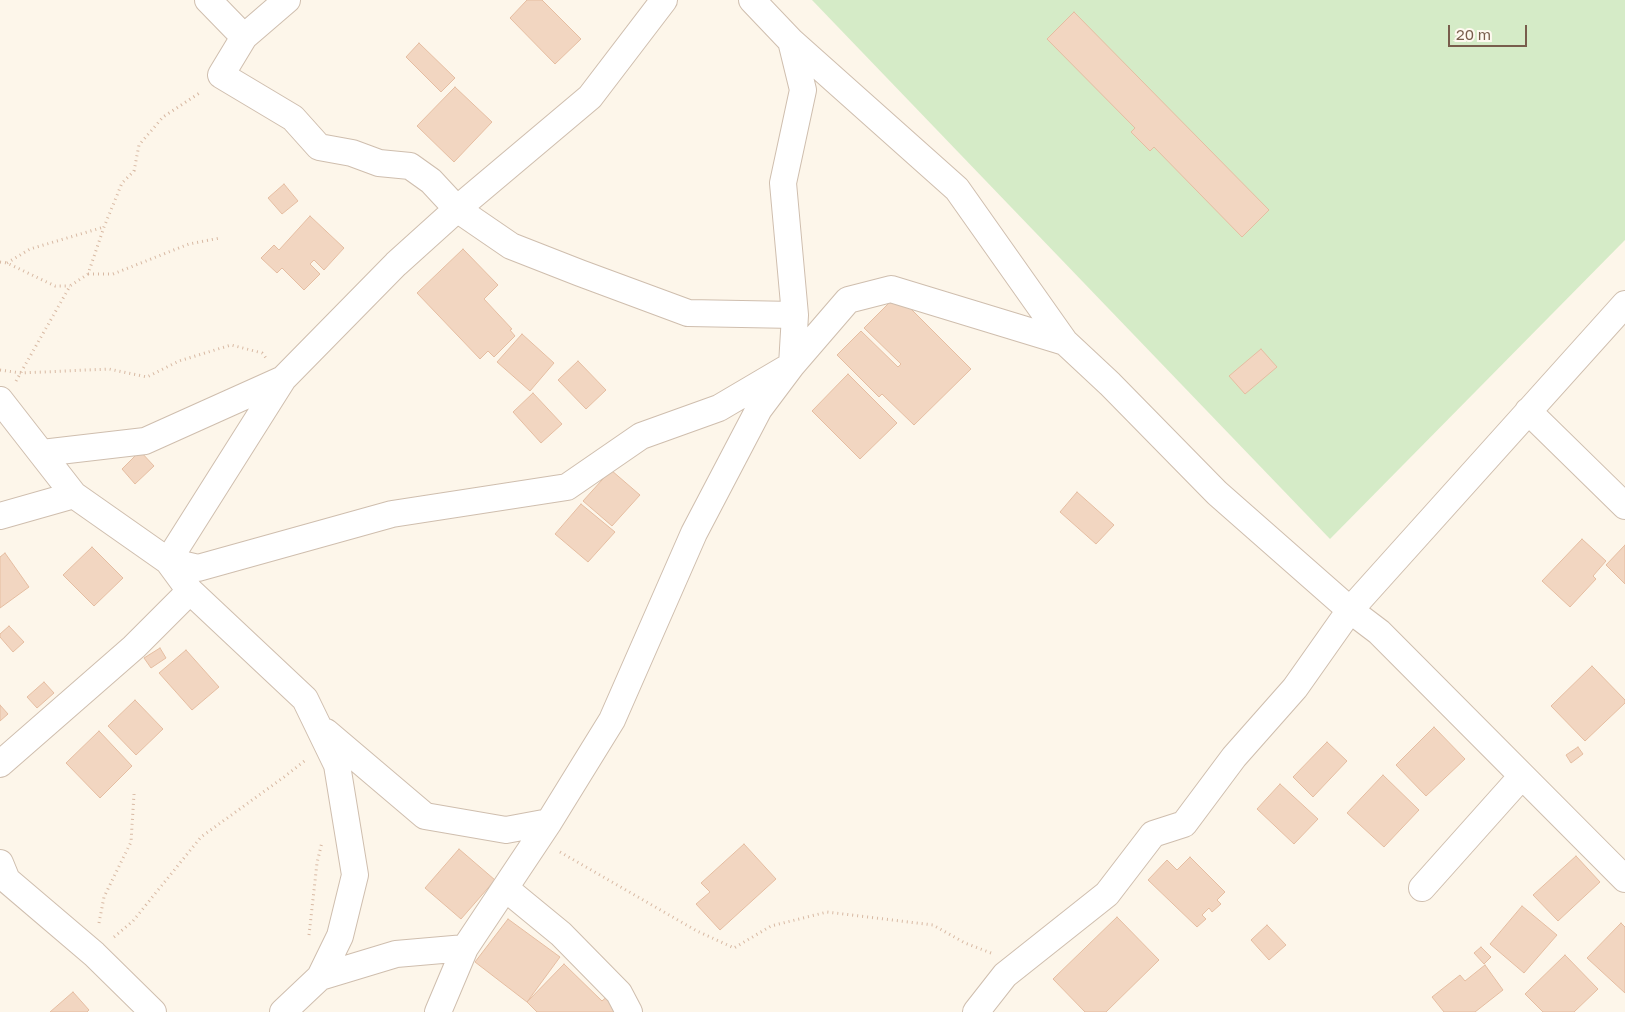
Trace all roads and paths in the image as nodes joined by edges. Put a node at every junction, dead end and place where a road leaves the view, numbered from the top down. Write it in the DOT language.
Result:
graph roads {
  1 [pos="208,0"];
  2 [pos="287,0"];
  3 [pos="664,0"];
  4 [pos="752,0"];
  5 [pos="244,37"];
  6 [pos="791,41"];
  7 [pos="221,75"];
  8 [pos="457,209"];
  9 [pos="104,227"];
  10 [pos="220,238"];
  11 [pos="0,262"];
  12 [pos="6,263"];
  13 [pos="88,274"];
  14 [pos="70,286"];
  15 [pos="1625,304"];
  16 [pos="795,315"];
  17 [pos="1065,342"];
  18 [pos="792,365"];
  19 [pos="0,370"];
  20 [pos="21,373"];
  21 [pos="283,378"];
  22 [pos="2,402"];
  23 [pos="1528,412"];
  24 [pos="42,453"];
  25 [pos="74,495"];
  26 [pos="1625,506"];
  27 [pos="0,516"];
  28 [pos="168,561"];
  29 [pos="190,591"];
  30 [pos="1350,610"];
  31 [pos="322,734"];
  32 [pos="0,764"];
  33 [pos="1522,776"];
  34 [pos="134,794"];
  35 [pos="544,831"];
  36 [pos="323,834"];
  37 [pos="0,863"];
  38 [pos="1625,879"];
  39 [pos="505,888"];
  40 [pos="1422,888"];
  41 [pos="309,938"];
  42 [pos="465,948"];
  43 [pos="94,954"];
  44 [pos="1019,964"];
  45 [pos="320,977"];
  46 [pos="153,1012"];
  47 [pos="283,1012"];
  48 [pos="438,1012"];
  49 [pos="630,1012"];
  50 [pos="976,1012"];
  1 -- 5 [label="street"];
  2 -- 5 [label="street"];
  3 -- 8 [label="street"];
  4 -- 6 [label="street"];
  5 -- 7 [label="street"];
  6 -- 16 [label="street"];
  6 -- 17 [label="street"];
  7 -- 8 [label="street"];
  7 -- 9 [label="path"];
  8 -- 16 [label="street"];
  8 -- 21 [label="street"];
  9 -- 12 [label="path"];
  9 -- 13 [label="path"];
  10 -- 13 [label="path"];
  11 -- 12 [label="path"];
  12 -- 14 [label="path"];
  13 -- 14 [label="path"];
  14 -- 20 [label="path"];
  15 -- 23 [label="street"];
  16 -- 18 [label="street"];
  17 -- 18 [label="street"];
  17 -- 30 [label="street"];
  18 -- 28 [label="street"];
  18 -- 35 [label="street"];
  19 -- 20 [label="path"];
  20 -- 21 [label="path"];
  20 -- 22 [label="path"];
  21 -- 24 [label="street"];
  21 -- 28 [label="street"];
  22 -- 24 [label="street"];
  23 -- 26 [label="street"];
  23 -- 30 [label="street"];
  24 -- 25 [label="street"];
  25 -- 27 [label="street"];
  25 -- 28 [label="street"];
  28 -- 29 [label="street"];
  29 -- 31 [label="street"];
  29 -- 32 [label="street"];
  30 -- 33 [label="street"];
  30 -- 44 [label="street"];
  31 -- 35 [label="street"];
  31 -- 43 [label="path"];
  31 -- 45 [label="street"];
  33 -- 38 [label="street"];
  33 -- 40 [label="street"];
  34 -- 43 [label="path"];
  35 -- 39 [label="street"];
  35 -- 44 [label="path"];
  36 -- 41 [label="path"];
  37 -- 43 [label="street"];
  39 -- 42 [label="street"];
  39 -- 49 [label="street"];
  42 -- 45 [label="street"];
  42 -- 48 [label="street"];
  43 -- 46 [label="street"];
  44 -- 50 [label="street"];
  45 -- 47 [label="street"];
}
